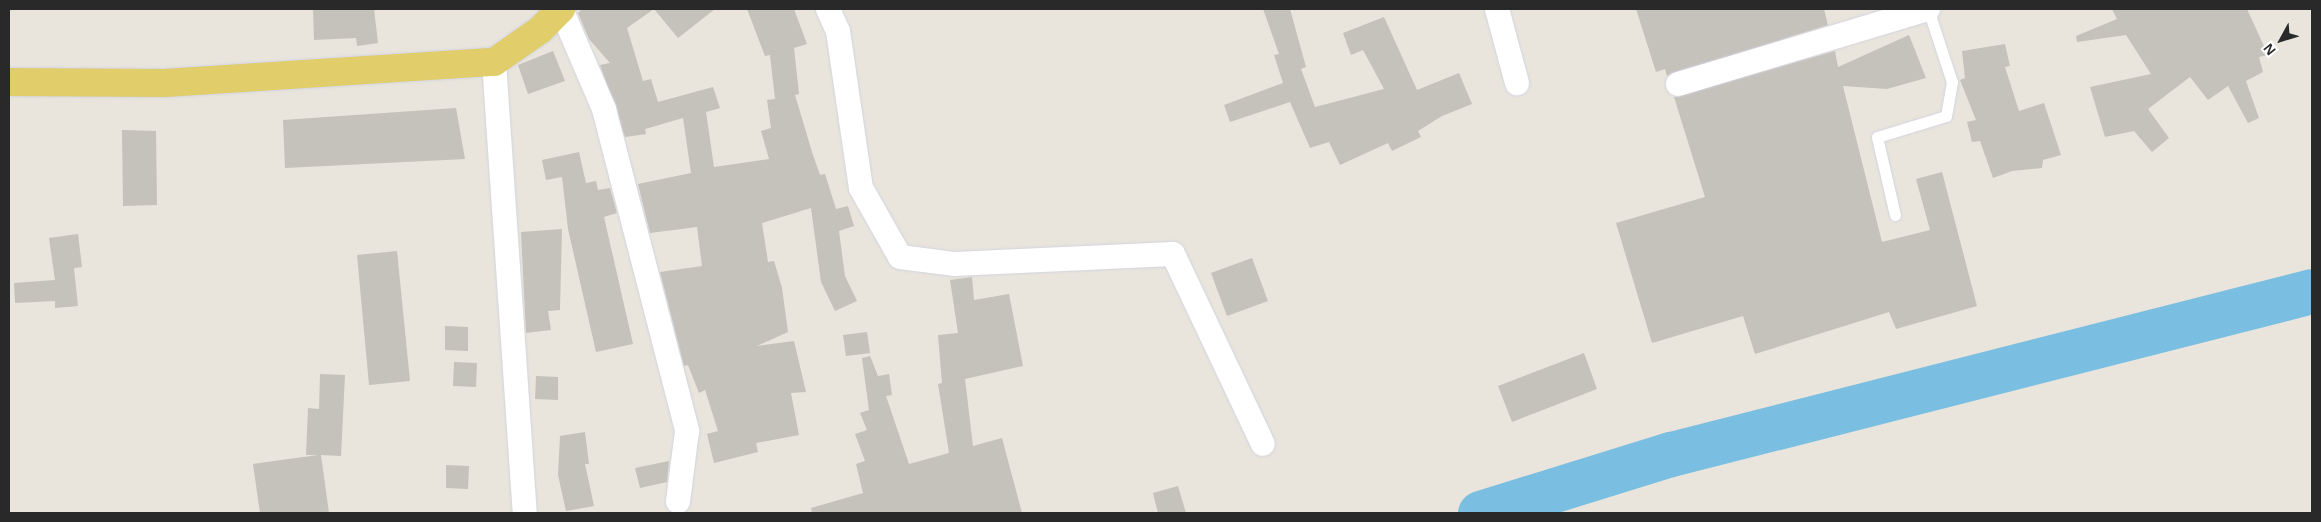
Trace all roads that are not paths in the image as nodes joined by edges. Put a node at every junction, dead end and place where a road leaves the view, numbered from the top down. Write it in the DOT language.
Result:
graph roads {
  1 [pos="561,9"];
  2 [pos="828,9"];
  3 [pos="1497,9"];
  4 [pos="1928,9"];
  5 [pos="494,62"];
  6 [pos="9,82"];
  7 [pos="1516,83"];
  8 [pos="1678,84"];
  9 [pos="1895,215"];
  10 [pos="1263,444"];
  11 [pos="678,501"];
  12 [pos="525,513"];
  1 -- 5 [label="main road"];
  1 -- 11 [label="street"];
  2 -- 10 [label="street"];
  3 -- 7 [label="street"];
  4 -- 8 [label="street"];
  4 -- 9 [label="lane"];
  5 -- 6 [label="main road"];
  5 -- 12 [label="street"];
}
